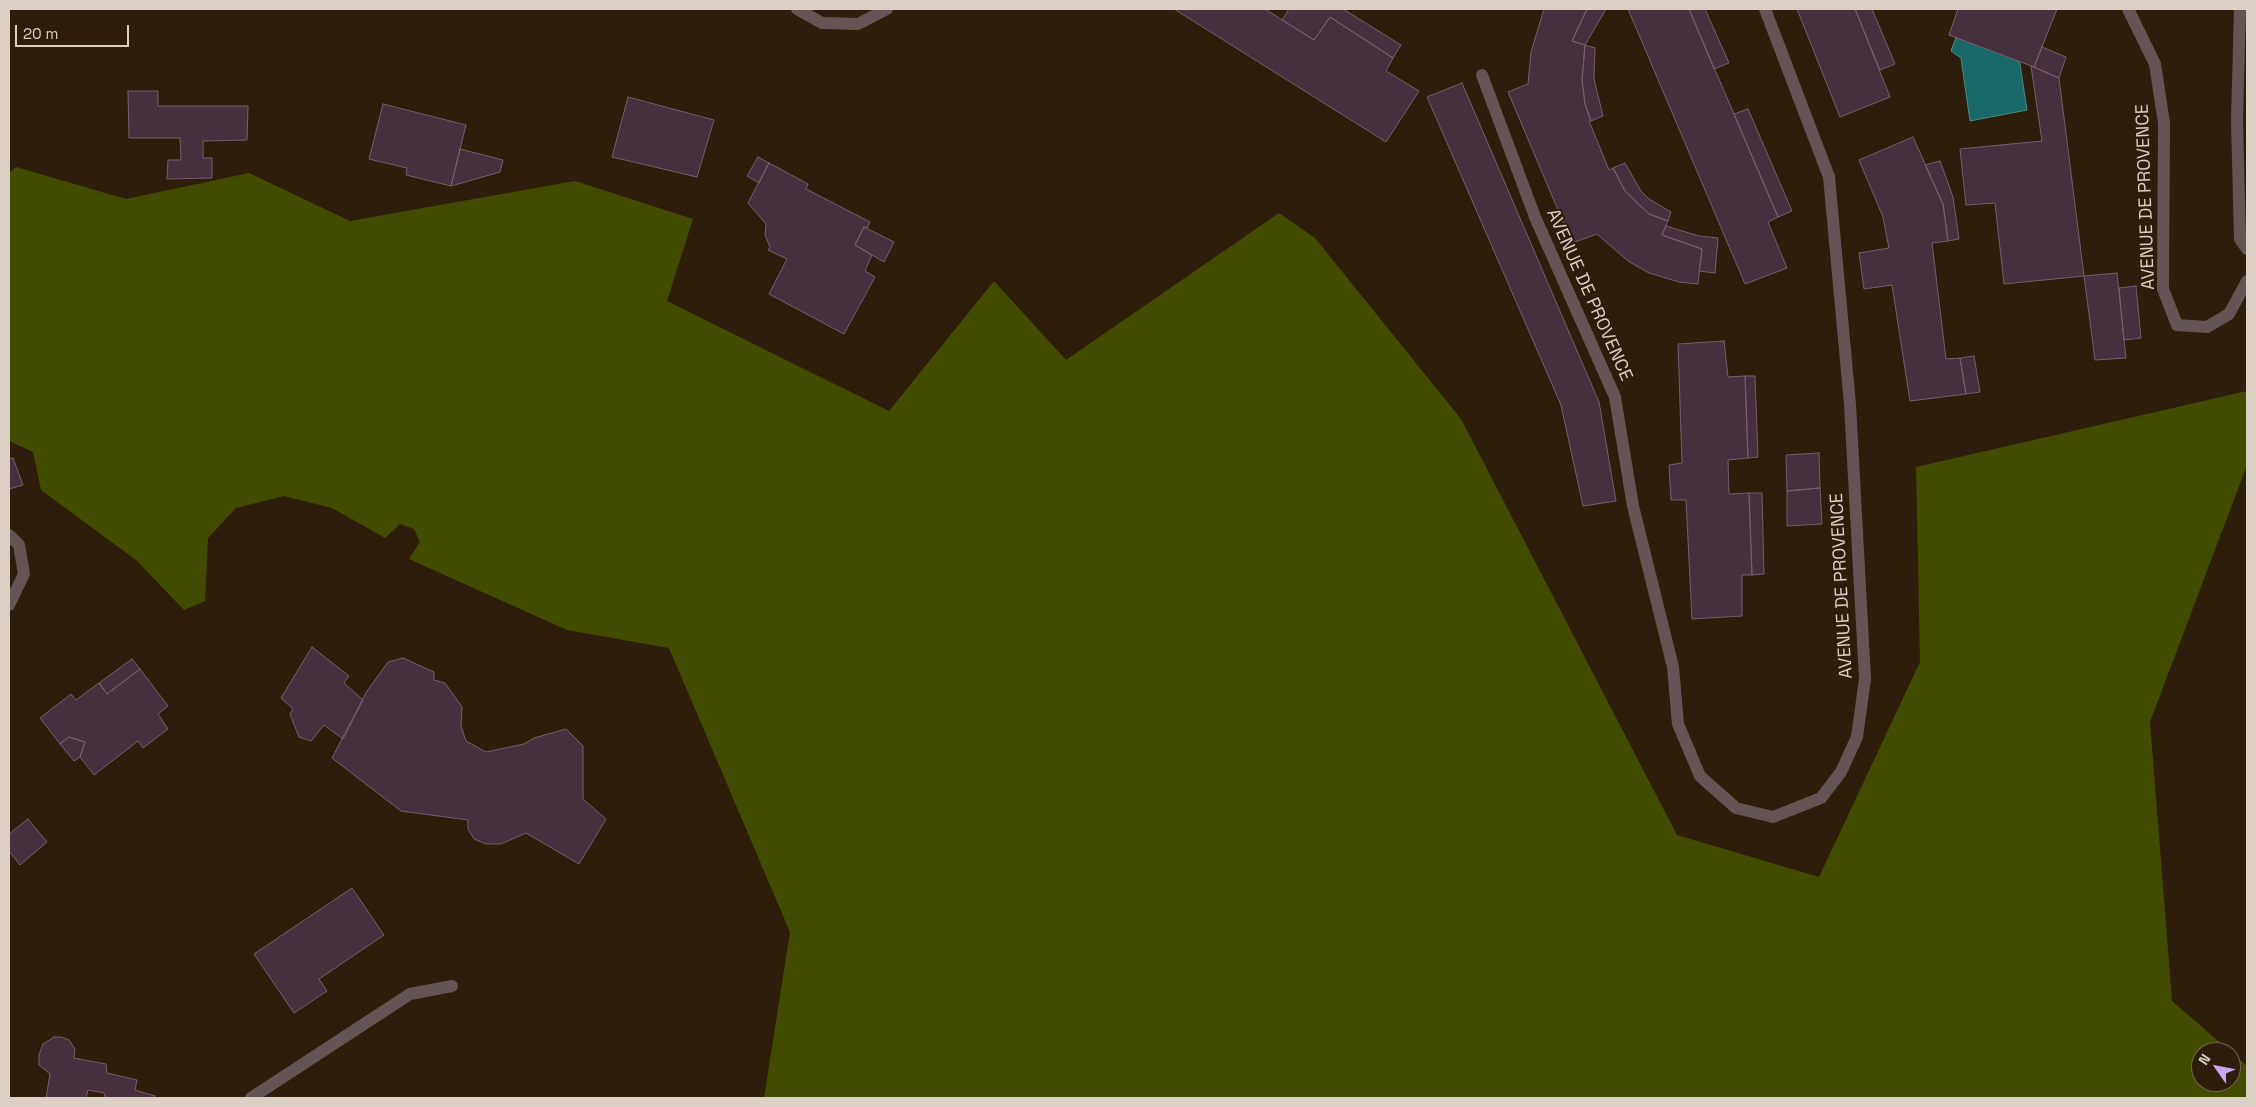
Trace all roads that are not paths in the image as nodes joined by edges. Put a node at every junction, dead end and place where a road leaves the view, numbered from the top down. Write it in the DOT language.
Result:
graph roads {
  1 [pos="797,9"];
  2 [pos="887,9"];
  3 [pos="1765,9"];
  4 [pos="2128,9"];
  5 [pos="2240,9"];
  6 [pos="1482,75"];
  7 [pos="2247,249"];
  8 [pos="2247,281"];
  9 [pos="9,535"];
  10 [pos="9,605"];
  11 [pos="452,986"];
  12 [pos="251,1098"];
  1 -- 2 [label="street"];
  3 -- 6 [label="street, AVENUE DE PROVENCE"];
  4 -- 8 [label="street, AVENUE DE PROVENCE"];
  5 -- 7 [label="street"];
  9 -- 10 [label="street"];
  11 -- 12 [label="street"];
}
